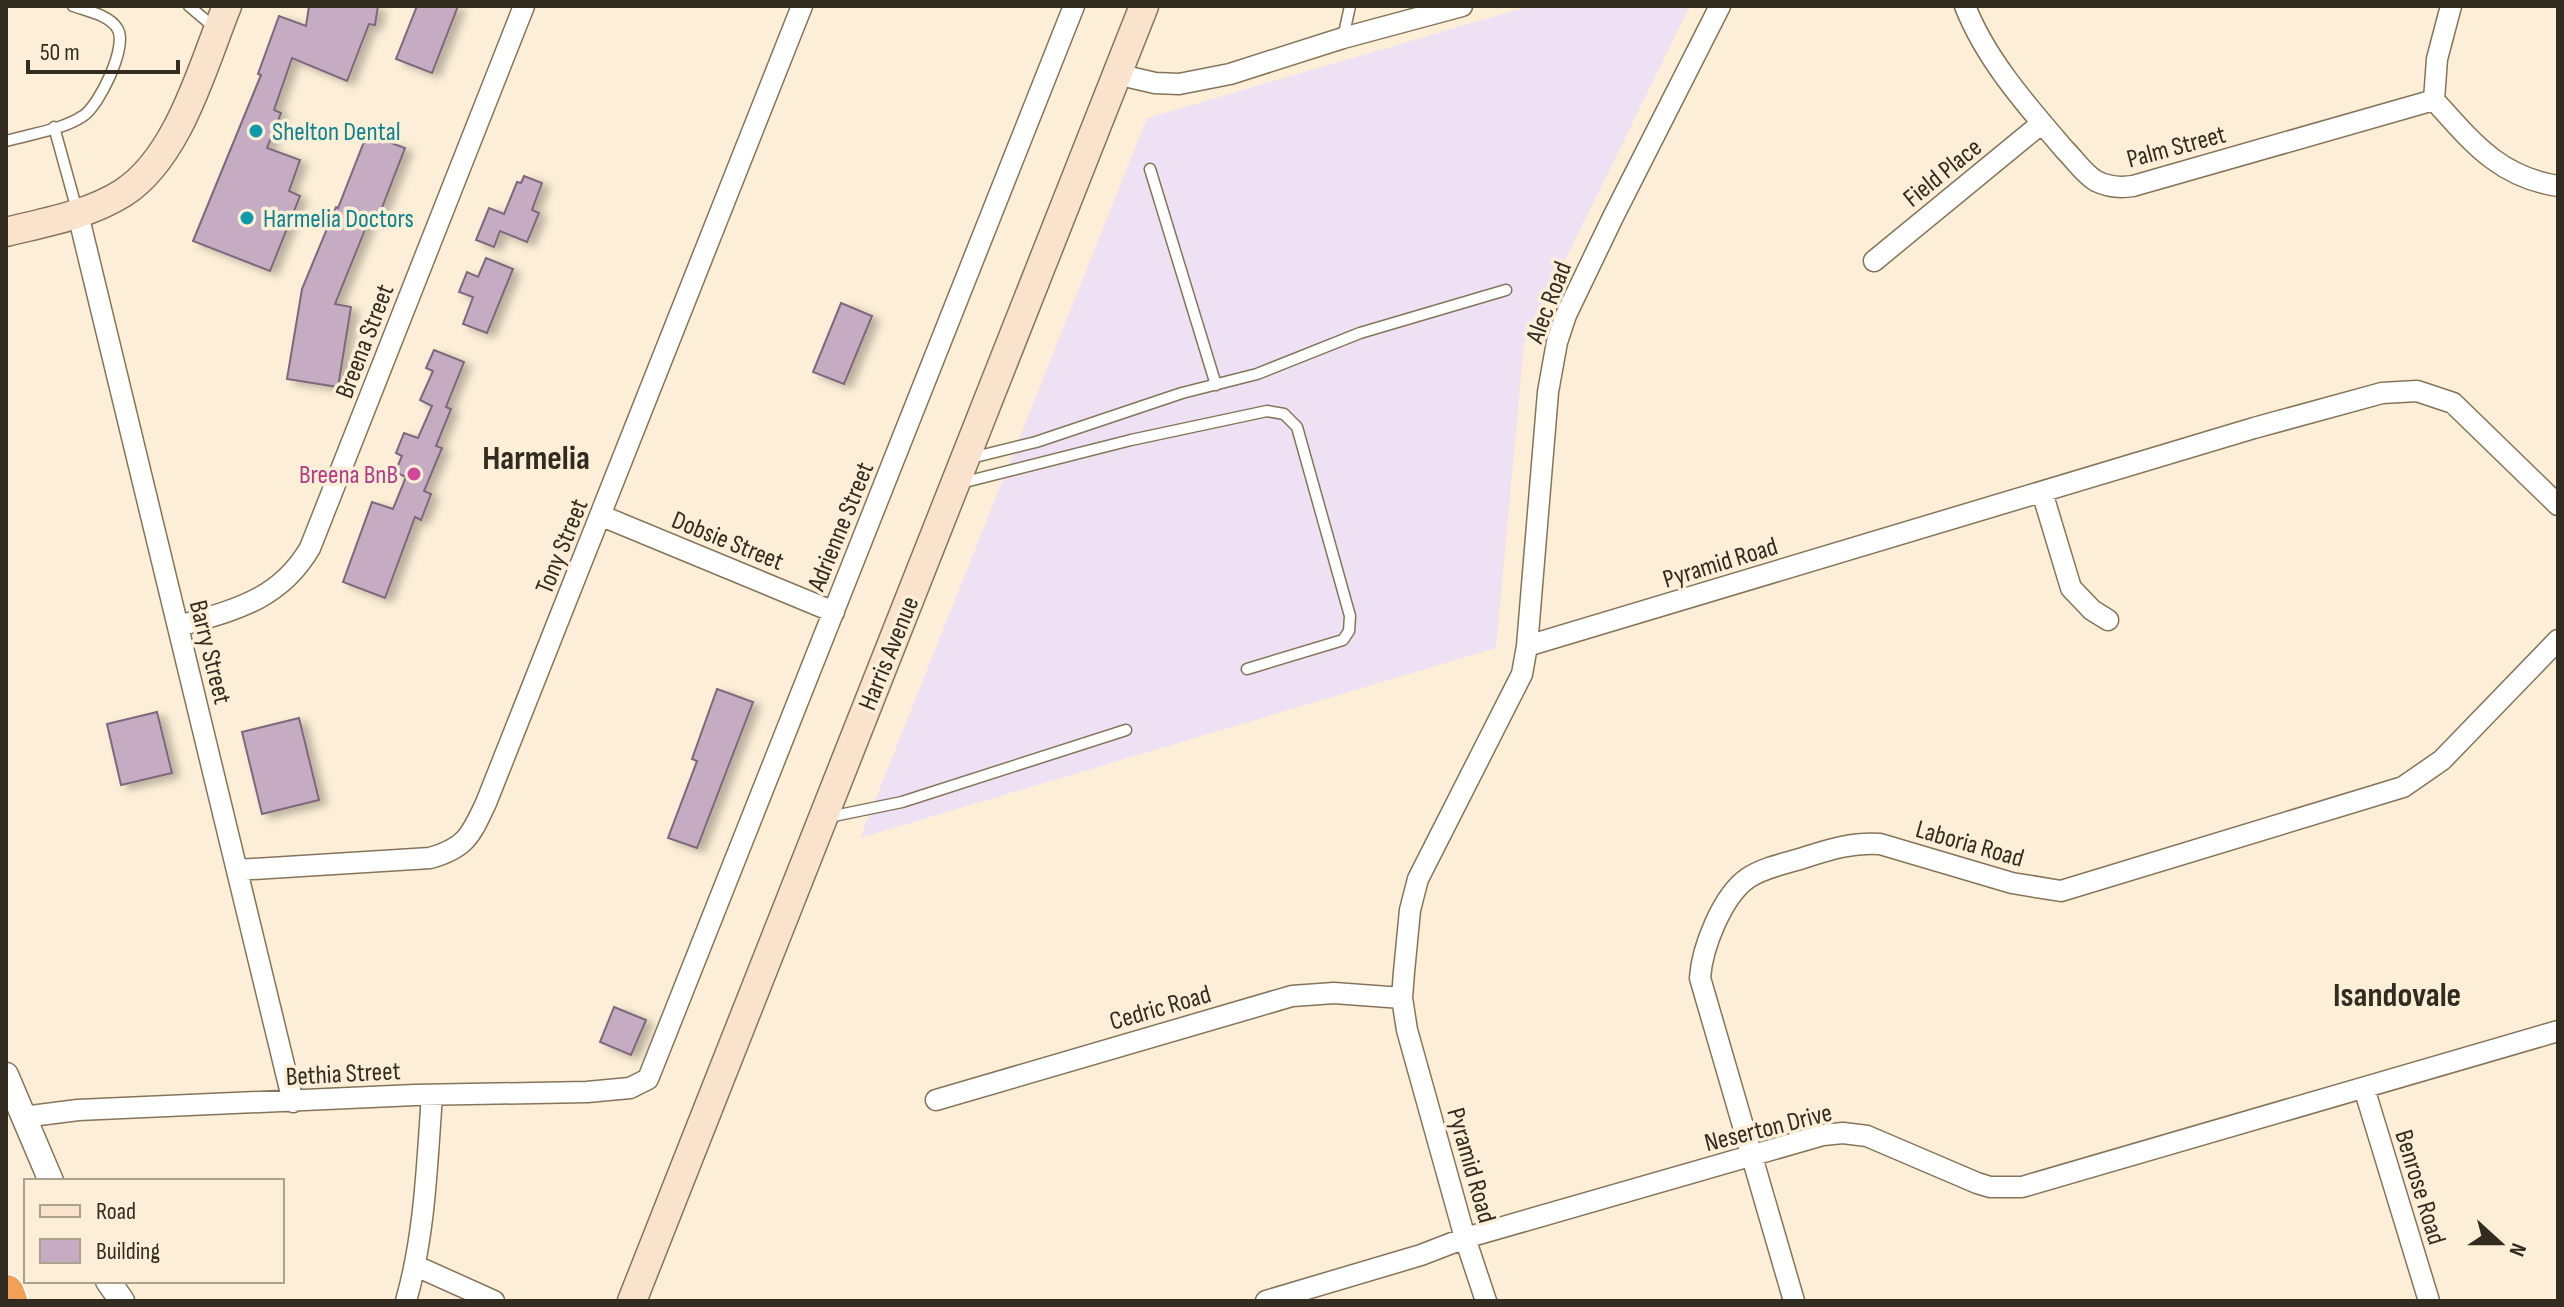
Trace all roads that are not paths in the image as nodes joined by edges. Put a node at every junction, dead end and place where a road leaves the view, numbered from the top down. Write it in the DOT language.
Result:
graph roads {
  1 [pos="73,6"];
  2 [pos="189,6"];
  3 [pos="524,6"];
  4 [pos="802,6"];
  5 [pos="1074,6"];
  6 [pos="1144,6"];
  7 [pos="1350,6"];
  8 [pos="1462,6"];
  9 [pos="1720,6"];
  10 [pos="1965,6"];
  11 [pos="2451,6"];
  12 [pos="222,18"];
  13 [pos="1343,38"];
  14 [pos="1116,74"];
  15 [pos="2434,100"];
  16 [pos="2042,123"];
  17 [pos="54,127"];
  18 [pos="6,141"];
  19 [pos="1150,169"];
  20 [pos="2558,186"];
  21 [pos="78,214"];
  22 [pos="6,232"];
  23 [pos="1874,261"];
  24 [pos="1506,290"];
  25 [pos="1216,385"];
  26 [pos="960,472"];
  27 [pos="2042,492"];
  28 [pos="2558,505"];
  29 [pos="602,516"];
  30 [pos="834,612"];
  31 [pos="2108,620"];
  32 [pos="179,626"];
  33 [pos="2558,640"];
  34 [pos="1527,646"];
  35 [pos="1247,669"];
  36 [pos="1126,730"];
  37 [pos="823,818"];
  38 [pos="237,870"];
  39 [pos="1402,998"];
  40 [pos="2558,1031"];
  41 [pos="655,1065"];
  42 [pos="6,1075"];
  43 [pos="2364,1088"];
  44 [pos="432,1095"];
  45 [pos="936,1100"];
  46 [pos="293,1102"];
  47 [pos="23,1117"];
  48 [pos="1753,1154"];
  49 [pos="50,1179"];
  50 [pos="1465,1238"];
  51 [pos="416,1266"];
  52 [pos="109,1283"];
  53 [pos="6,1293"];
  54 [pos="9,1301"];
  55 [pos="122,1301"];
  56 [pos="406,1301"];
  57 [pos="494,1301"];
  58 [pos="632,1301"];
  59 [pos="1266,1301"];
  60 [pos="1486,1301"];
  61 [pos="1794,1301"];
  62 [pos="2429,1301"];
  1 -- 17 [label="lane"];
  2 -- 12 [label="lane"];
  3 -- 32 [label="street, Breena Street"];
  4 -- 29 [label="street, Tony Street"];
  5 -- 30 [label="street, Adrienne Street"];
  6 -- 14 [label="main road, Harris Avenue"];
  7 -- 13 [label="lane"];
  8 -- 13 [label="street"];
  9 -- 34 [label="street, Alec Road"];
  10 -- 16 [label="street, Palm Street"];
  11 -- 15 [label="street"];
  12 -- 21 [label="main road"];
  13 -- 14 [label="street"];
  14 -- 26 [label="main road, Harris Avenue"];
  15 -- 16 [label="street, Palm Street"];
  15 -- 20 [label="street"];
  16 -- 23 [label="street, Field Place"];
  17 -- 18 [label="lane"];
  17 -- 21 [label="lane"];
  19 -- 25 [label="lane"];
  21 -- 22 [label="main road"];
  21 -- 32 [label="street, Barry Street"];
  24 -- 25 [label="lane"];
  25 -- 26 [label="lane"];
  26 -- 35 [label="lane"];
  26 -- 37 [label="main road, Harris Avenue"];
  27 -- 28 [label="street, Pyramid Road"];
  27 -- 31 [label="street"];
  27 -- 34 [label="street, Pyramid Road"];
  29 -- 30 [label="street, Dobsie Street"];
  29 -- 38 [label="street, Tony Street"];
  30 -- 41 [label="street, Adrienne Street"];
  32 -- 38 [label="street, Barry Street"];
  33 -- 48 [label="street, Laboria Road"];
  34 -- 39 [label="street, Pyramid Road"];
  36 -- 37 [label="lane"];
  37 -- 58 [label="main road, Harris Avenue"];
  38 -- 46 [label="street, Barry Street"];
  39 -- 45 [label="street, Cedric Road"];
  39 -- 50 [label="street, Pyramid Road"];
  40 -- 43 [label="street, Neserton Drive"];
  41 -- 44 [label="street, Bethia Street"];
  42 -- 47 [label="street"];
  43 -- 48 [label="street, Neserton Drive"];
  43 -- 62 [label="street, Benrose Road"];
  44 -- 46 [label="street, Bethia Street"];
  44 -- 51 [label="street"];
  46 -- 47 [label="street, Bethia Street"];
  47 -- 49 [label="street"];
  48 -- 50 [label="street, Neserton Drive"];
  48 -- 61 [label="street, Laboria Road"];
  50 -- 59 [label="street, Neserton Drive"];
  50 -- 60 [label="street, Pyramid Road"];
  51 -- 56 [label="street"];
  51 -- 57 [label="street"];
  52 -- 55 [label="street"];
  53 -- 54 [label="highway"];
}
